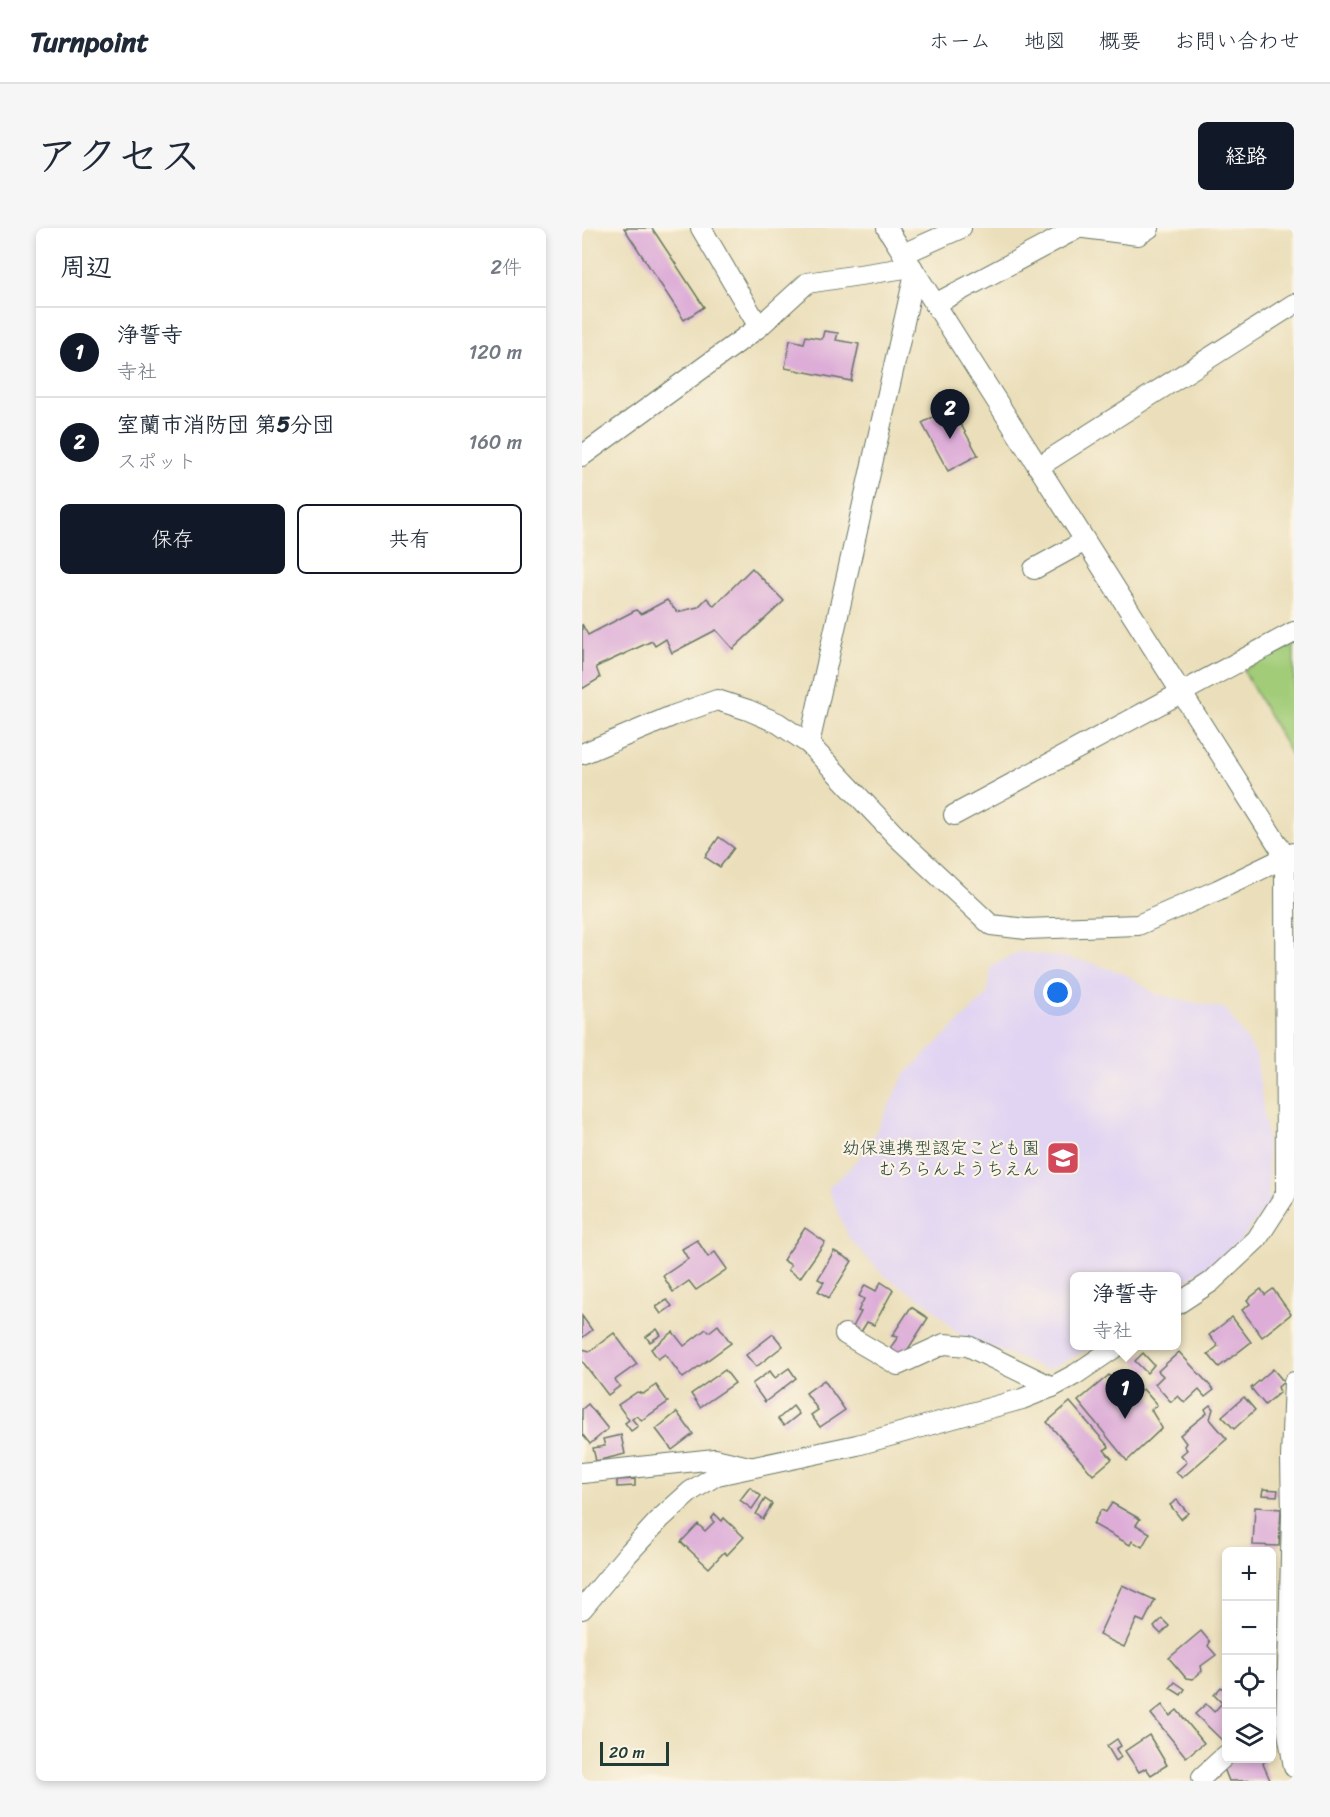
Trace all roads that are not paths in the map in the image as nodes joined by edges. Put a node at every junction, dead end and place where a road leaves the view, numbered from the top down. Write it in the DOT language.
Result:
graph roads {
  1 [pos="701,228"];
  2 [pos="887,228"];
  3 [pos="961,228"];
  4 [pos="1078,228"];
  5 [pos="1084,228"];
  6 [pos="1149,228"];
  7 [pos="910,265"];
  8 [pos="935,304"];
  9 [pos="1294,304"];
  10 [pos="759,327"];
  11 [pos="582,456"];
  12 [pos="1038,467"];
  13 [pos="1085,542"];
  14 [pos="1034,569"];
  15 [pos="1294,632"];
  16 [pos="1180,692"];
  17 [pos="809,744"];
  18 [pos="582,754"];
  19 [pos="954,815"];
  20 [pos="1290,855"];
  21 [pos="1290,1199"];
  22 [pos="1181,1302"];
  23 [pos="845,1334"];
  24 [pos="1111,1350"];
  25 [pos="1294,1382"];
  26 [pos="1052,1387"];
  27 [pos="753,1468"];
  28 [pos="582,1473"];
  29 [pos="582,1609"];
  30 [pos="1292,1636"];
  31 [pos="1279,1724"];
  32 [pos="1222,1759"];
  33 [pos="1294,1767"];
  34 [pos="1202,1777"];
  1 -- 10 [label="street"];
  2 -- 7 [label="street"];
  3 -- 7 [label="street"];
  4 -- 8 [label="street"];
  5 -- 6 [label="street"];
  7 -- 8 [label="street"];
  7 -- 10 [label="street"];
  7 -- 17 [label="street"];
  8 -- 12 [label="street"];
  9 -- 12 [label="street"];
  10 -- 11 [label="street"];
  12 -- 13 [label="street"];
  13 -- 14 [label="street"];
  13 -- 16 [label="street"];
  15 -- 16 [label="street"];
  16 -- 19 [label="street"];
  16 -- 20 [label="street"];
  17 -- 18 [label="street"];
  17 -- 20 [label="street"];
  20 -- 21 [label="street"];
  21 -- 22 [label="street"];
  23 -- 26 [label="street"];
  24 -- 26 [label="street"];
  25 -- 30 [label="street"];
  26 -- 27 [label="street"];
  27 -- 28 [label="street"];
  27 -- 29 [label="street"];
  30 -- 31 [label="street"];
  31 -- 33 [label="street"];
  32 -- 34 [label="street"];
}
